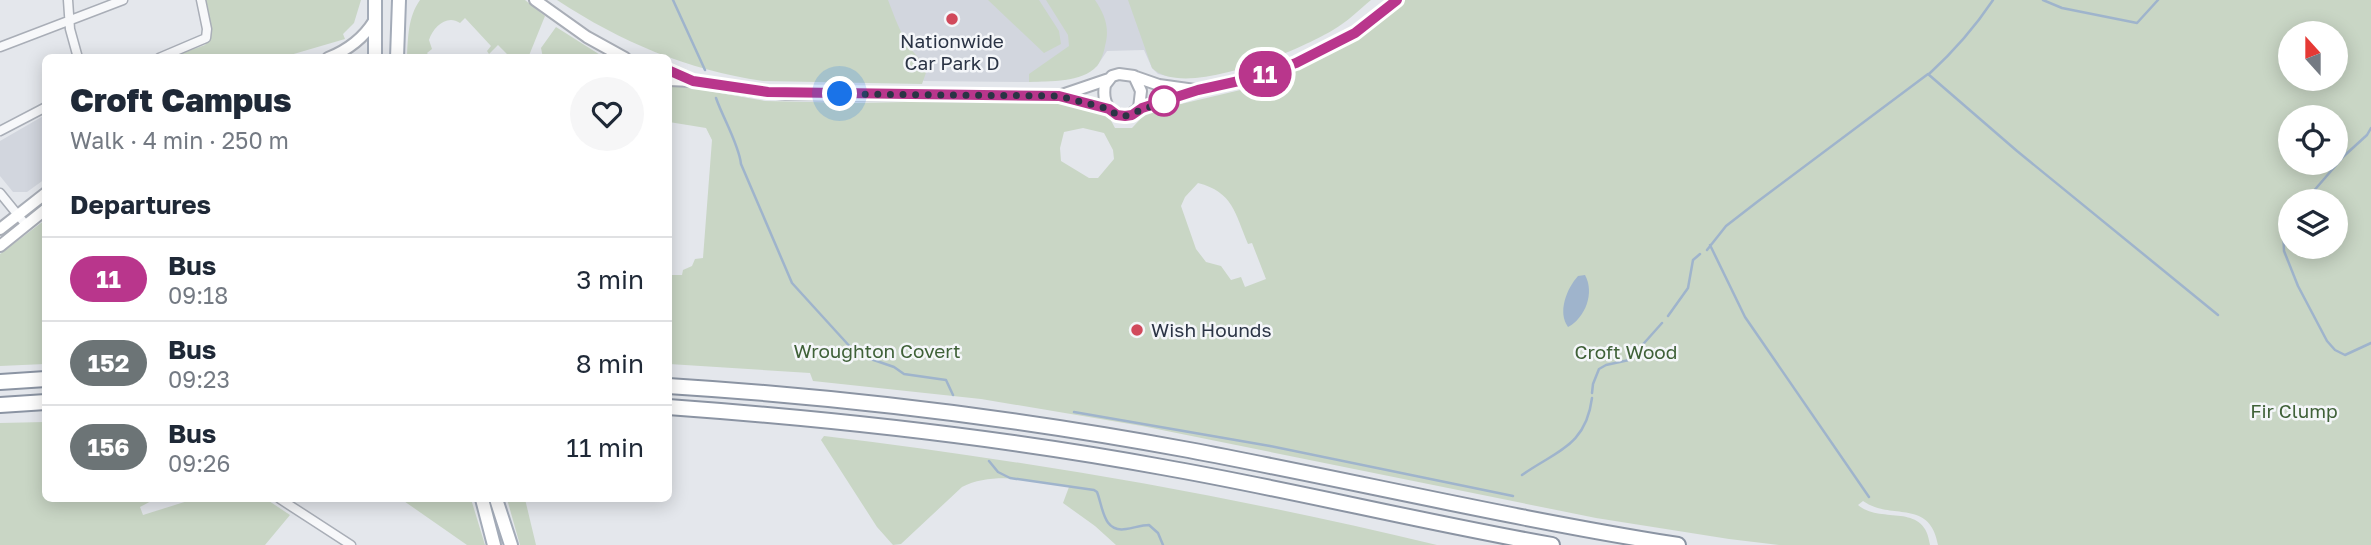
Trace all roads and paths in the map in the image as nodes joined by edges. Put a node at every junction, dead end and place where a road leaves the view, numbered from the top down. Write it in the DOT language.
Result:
graph roads {
  1 [pos="68,0"];
  2 [pos="123,0"];
  3 [pos="201,0"];
  4 [pos="535,0"];
  5 [pos="1398,0"];
  6 [pos="401,2"];
  7 [pos="376,8"];
  8 [pos="69,19"];
  9 [pos="0,47"];
  10 [pos="77,54"];
  11 [pos="168,54"];
  12 [pos="335,54"];
  13 [pos="375,54"];
  14 [pos="397,54"];
  15 [pos="618,54"];
  16 [pos="672,72"];
  17 [pos="1134,76"];
  18 [pos="1109,79"];
  19 [pos="672,80"];
  20 [pos="693,81"];
  21 [pos="1198,90"];
  22 [pos="1059,96"];
  23 [pos="42,109"];
  24 [pos="1109,109"];
  25 [pos="1137,110"];
  26 [pos="0,131"];
  27 [pos="0,193"];
  28 [pos="42,196"];
  29 [pos="42,212"];
  30 [pos="17,215"];
  31 [pos="26,225"];
  32 [pos="0,229"];
  33 [pos="0,246"];
  34 [pos="42,379"];
  35 [pos="0,382"];
  36 [pos="672,386"];
  37 [pos="42,401"];
  38 [pos="0,405"];
  39 [pos="672,407"];
  40 [pos="285,502"];
  41 [pos="483,502"];
  42 [pos="497,502"];
  43 [pos="351,545"];
  44 [pos="494,545"];
  45 [pos="511,545"];
  46 [pos="1552,545"];
  47 [pos="1678,545"];
  1 -- 8 [label="street"];
  2 -- 8 [label="street"];
  3 -- 11 [label="street"];
  4 -- 15 [label="main road"];
  5 -- 21 [label="main road"];
  6 -- 14 [label="main road"];
  7 -- 12 [label="main road"];
  7 -- 13 [label="main road"];
  8 -- 9 [label="street"];
  8 -- 10 [label="street"];
  16 -- 20 [label="main road"];
  17 -- 18 [label="main road"];
  17 -- 21 [label="main road"];
  17 -- 25 [label="main road"];
  18 -- 22 [label="main road"];
  18 -- 24 [label="main road"];
  19 -- 20 [label="main road"];
  20 -- 22 [label="main road"];
  21 -- 25 [label="main road"];
  22 -- 24 [label="main road"];
  23 -- 26 [label="street"];
  24 -- 25 [label="main road"];
  27 -- 30 [label="street"];
  28 -- 30 [label="main road"];
  29 -- 31 [label="main road"];
  30 -- 31 [label="street"];
  30 -- 32 [label="main road"];
  31 -- 33 [label="main road"];
  34 -- 35 [label="highway"];
  36 -- 47 [label="highway"];
  37 -- 38 [label="highway"];
  39 -- 46 [label="highway"];
  40 -- 43 [label="street"];
  41 -- 44 [label="main road"];
  42 -- 45 [label="main road"];
}
